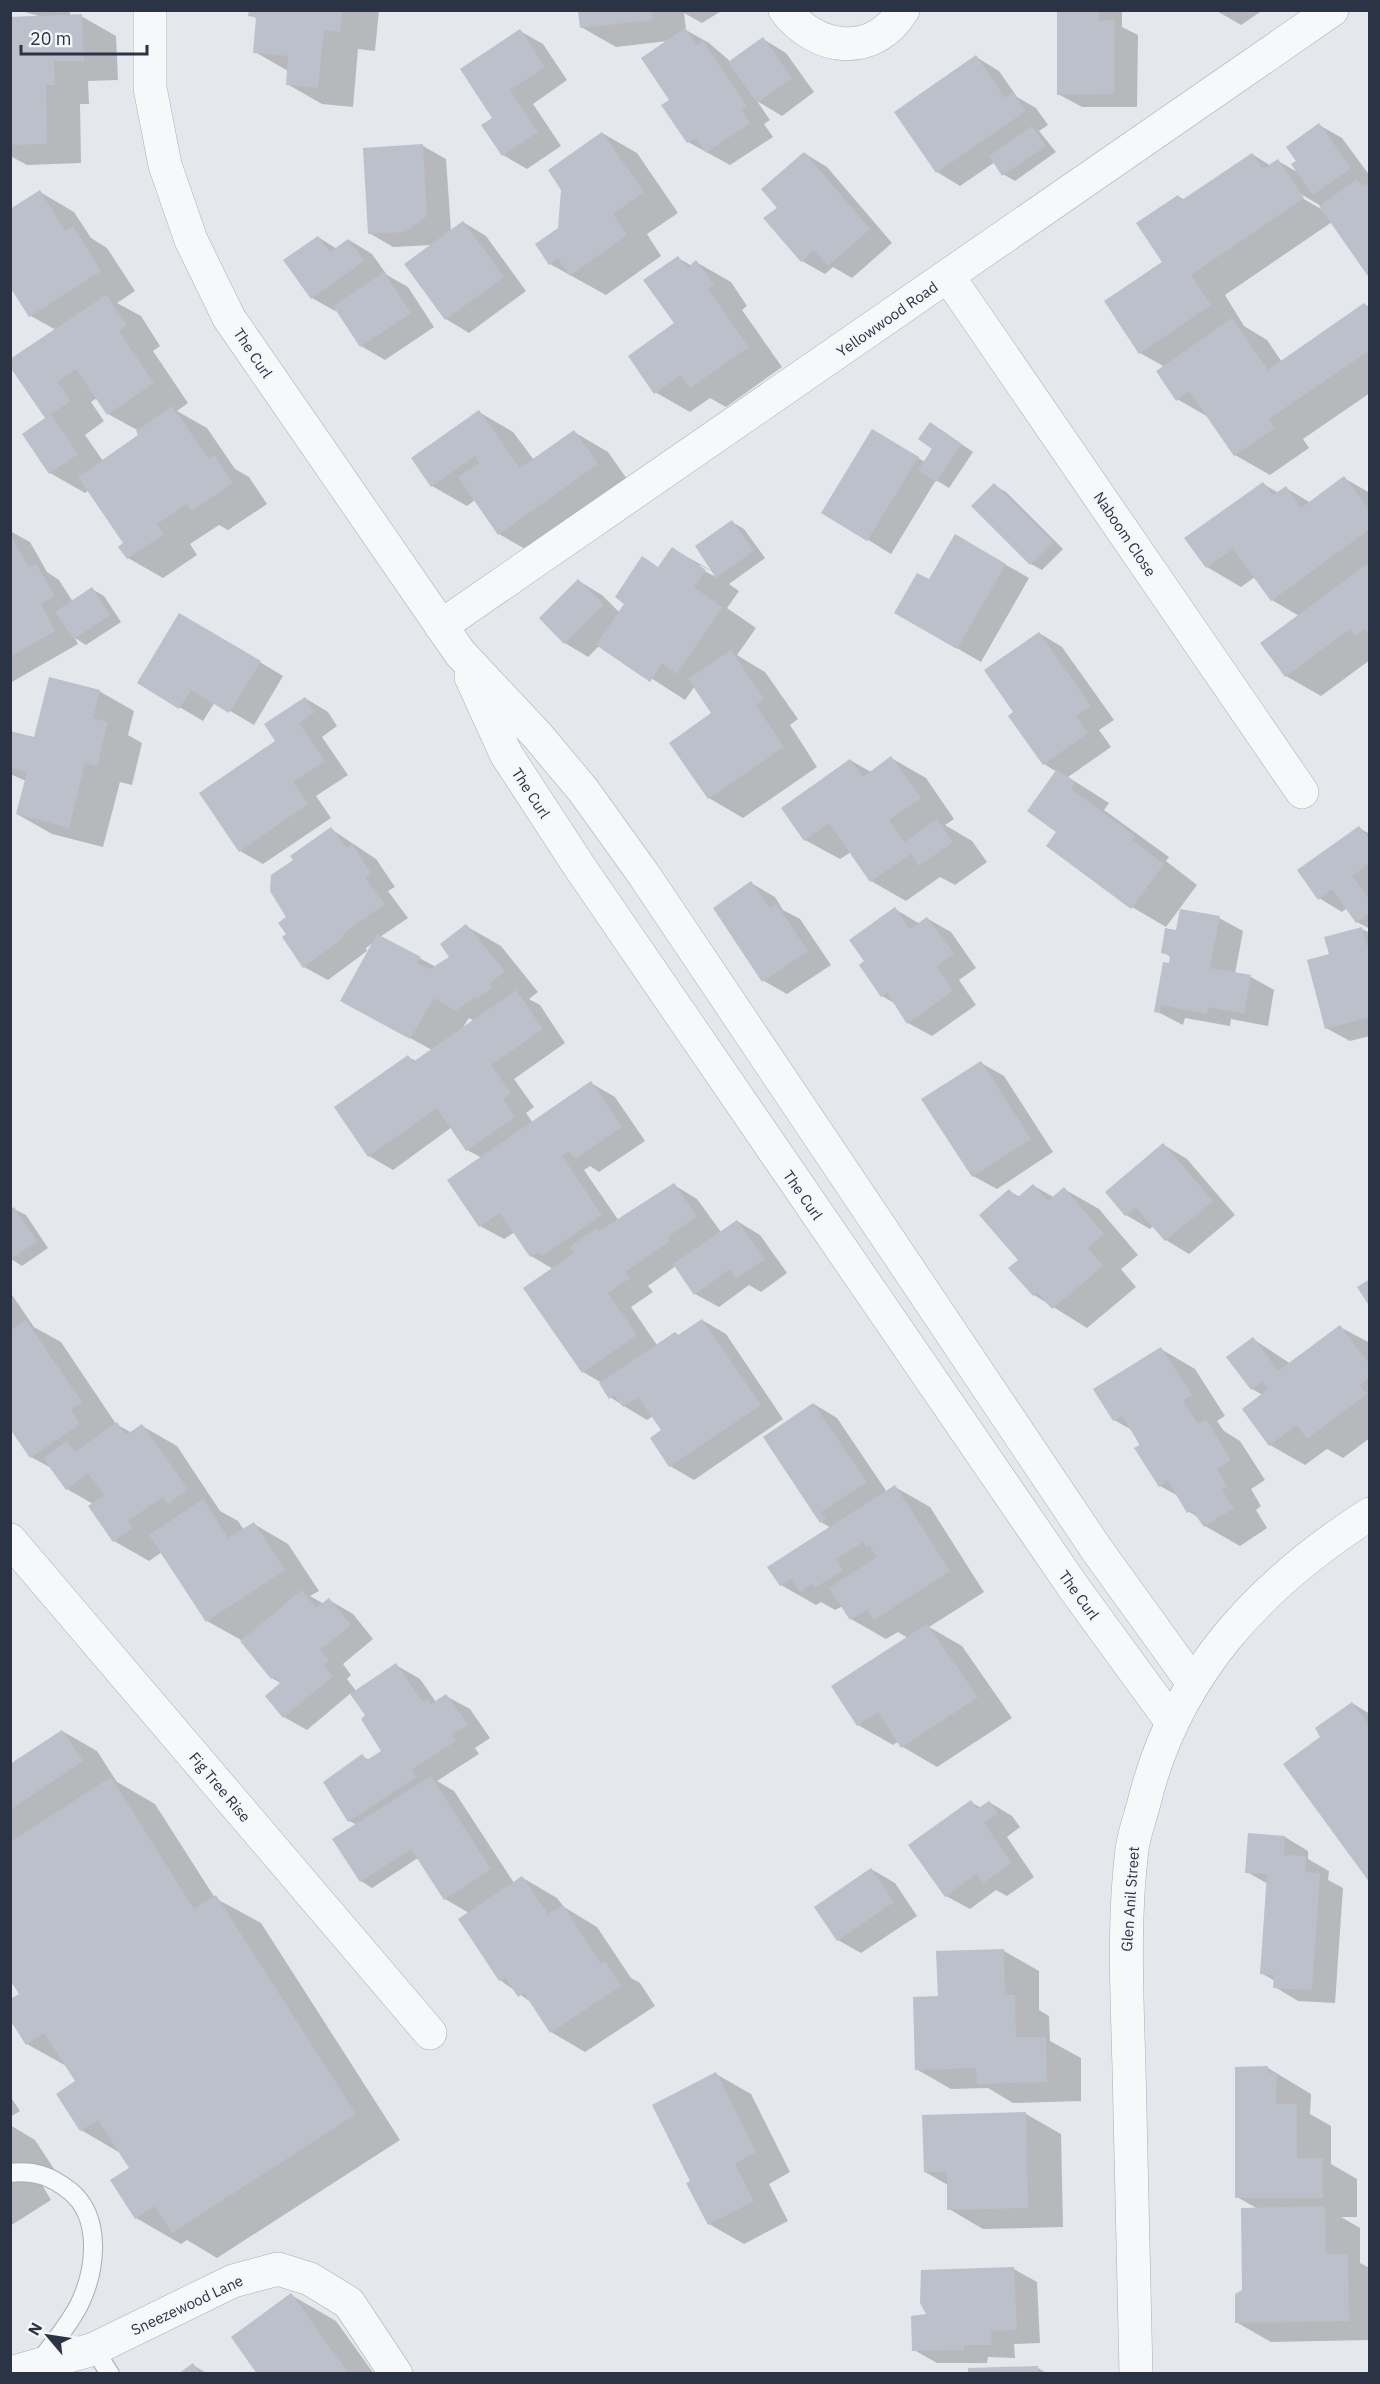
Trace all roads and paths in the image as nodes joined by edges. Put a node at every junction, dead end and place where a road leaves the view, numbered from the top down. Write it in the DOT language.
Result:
graph roads {
  1 [pos="150,10"];
  2 [pos="785,10"];
  3 [pos="903,10"];
  4 [pos="1332,10"];
  5 [pos="948,276"];
  6 [pos="441,626"];
  7 [pos="460,654"];
  8 [pos="1302,792"];
  9 [pos="1370,1514"];
  10 [pos="10,1540"];
  11 [pos="1192,1683"];
  12 [pos="1171,1721"];
  13 [pos="430,2033"];
  14 [pos="10,2173"];
  15 [pos="102,2361"];
  16 [pos="23,2370"];
  17 [pos="396,2373"];
  18 [pos="1136,2373"];
  1 -- 6 [label="street, The Curl"];
  2 -- 3 [label="street"];
  4 -- 5 [label="street, Yellowwood Road"];
  5 -- 6 [label="street, Yellowwood Road"];
  5 -- 8 [label="street, Naboom Close"];
  6 -- 7 [label="street, The Curl"];
  7 -- 11 [label="street, The Curl"];
  7 -- 12 [label="street, The Curl"];
  9 -- 11 [label="street, Glen Anil Street"];
  10 -- 13 [label="street, Fig Tree Rise"];
  11 -- 12 [label="street, Glen Anil Street"];
  12 -- 18 [label="street, Glen Anil Street"];
  14 -- 16 [label="lane"];
  15 -- 16 [label="street, Sneezewood Lane"];
  15 -- 17 [label="street, Sneezewood Lane"];
}
